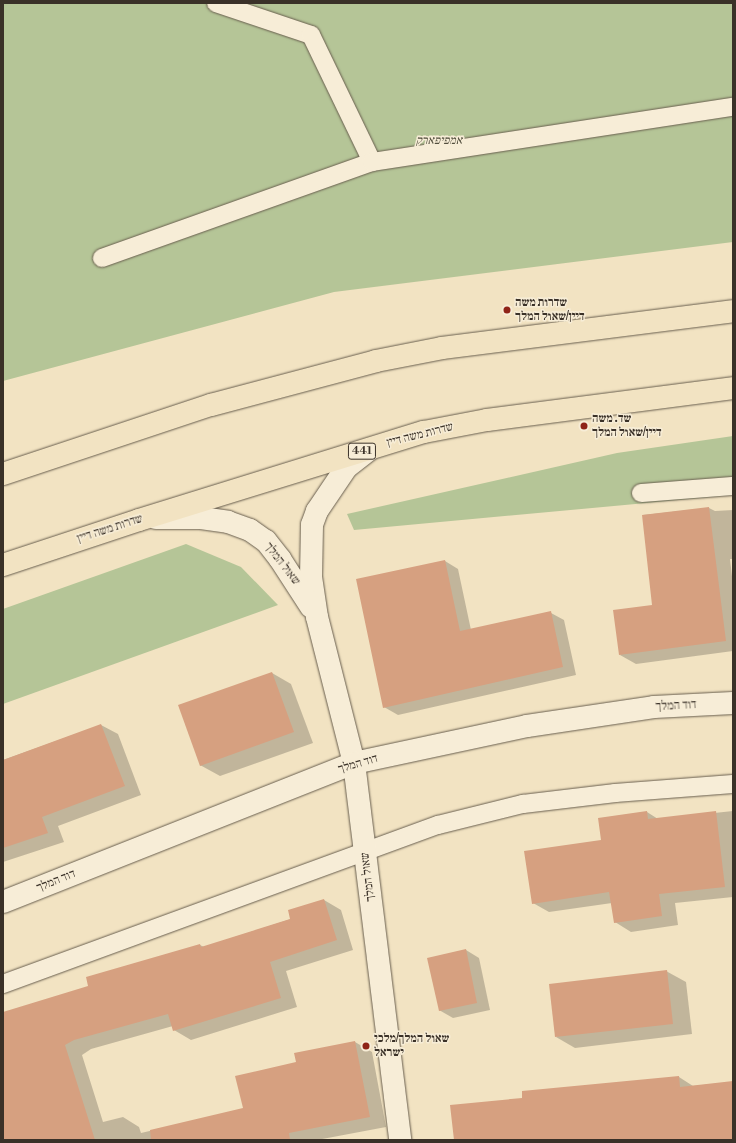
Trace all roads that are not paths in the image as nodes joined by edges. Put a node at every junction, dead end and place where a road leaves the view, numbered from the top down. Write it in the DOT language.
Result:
graph roads {
  1 [pos="216,3"];
  2 [pos="733,107"];
  3 [pos="372,162"];
  4 [pos="102,258"];
  5 [pos="733,310"];
  6 [pos="733,388"];
  7 [pos="371,448"];
  8 [pos="3,474"];
  9 [pos="733,486"];
  10 [pos="641,493"];
  11 [pos="139,520"];
  12 [pos="3,564"];
  13 [pos="317,617"];
  14 [pos="733,703"];
  15 [pos="354,763"];
  16 [pos="733,784"];
  17 [pos="365,854"];
  18 [pos="3,902"];
  19 [pos="3,984"];
  20 [pos="400,1140"];
  1 -- 3 [label="lane"];
  2 -- 3 [label="lane"];
  3 -- 4 [label="lane"];
  5 -- 8 [label="main road"];
  6 -- 7 [label="main road, שדרות משה דיין / 441"];
  7 -- 11 [label="main road, שדרות משה דיין / 441"];
  7 -- 13 [label="street, שאול המלך"];
  9 -- 10 [label="lane"];
  11 -- 12 [label="main road, שדרות משה דיין / 441"];
  11 -- 13 [label="street, שאול המלך"];
  13 -- 15 [label="street, שאול המלך"];
  14 -- 15 [label="street, דוד המלך"];
  15 -- 17 [label="street, שאול המלך"];
  15 -- 18 [label="street, דוד המלך"];
  16 -- 17 [label="lane"];
  17 -- 19 [label="lane"];
  17 -- 20 [label="street, שאול המלך"];
}
